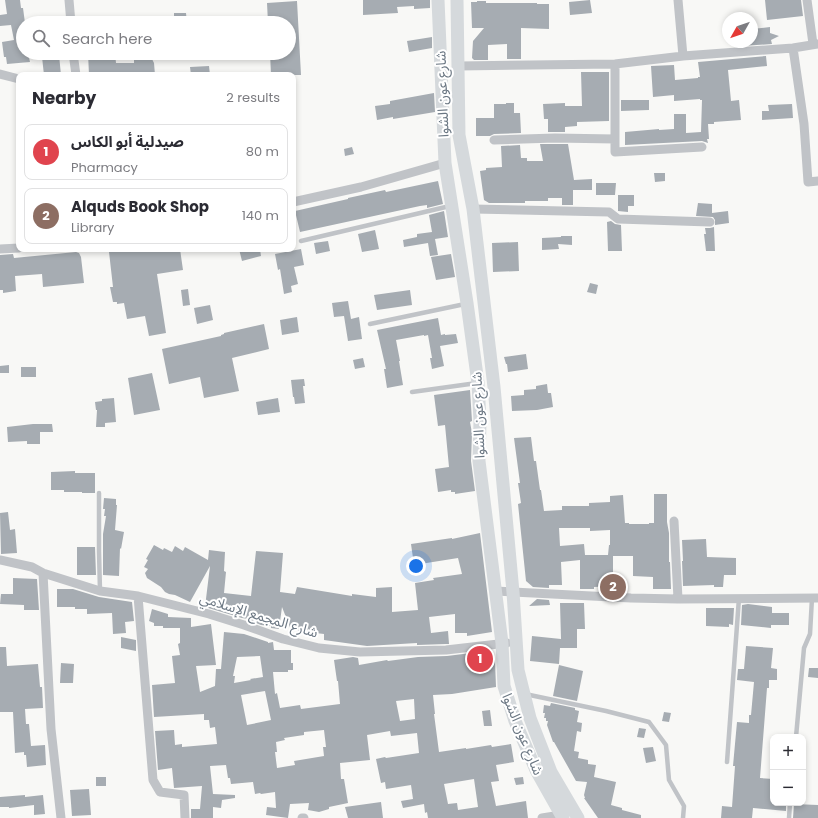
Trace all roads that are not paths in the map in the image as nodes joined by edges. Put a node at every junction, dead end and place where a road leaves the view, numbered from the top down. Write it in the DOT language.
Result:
graph roads {
  1 [pos="69,0"];
  2 [pos="438,0"];
  3 [pos="458,0"];
  4 [pos="678,0"];
  5 [pos="807,0"];
  6 [pos="70,16"];
  7 [pos="816,44"];
  8 [pos="793,48"];
  9 [pos="683,56"];
  10 [pos="74,60"];
  11 [pos="615,64"];
  12 [pos="459,66"];
  13 [pos="76,72"];
  14 [pos="0,74"];
  15 [pos="16,78"];
  16 [pos="614,138"];
  17 [pos="494,140"];
  18 [pos="702,147"];
  19 [pos="445,163"];
  20 [pos="818,181"];
  21 [pos="296,201"];
  22 [pos="451,206"];
  23 [pos="473,209"];
  24 [pos="710,222"];
  25 [pos="301,241"];
  26 [pos="16,248"];
  27 [pos="0,249"];
  28 [pos="467,304"];
  29 [pos="370,324"];
  30 [pos="478,383"];
  31 [pos="412,392"];
  32 [pos="99,493"];
  33 [pos="674,521"];
  34 [pos="0,560"];
  35 [pos="43,573"];
  36 [pos="100,591"];
  37 [pos="495,591"];
  38 [pos="513,592"];
  39 [pos="138,596"];
  40 [pos="739,598"];
  41 [pos="815,598"];
  42 [pos="678,599"];
  43 [pos="516,642"];
  44 [pos="502,643"];
  45 [pos="524,694"];
  46 [pos="796,734"];
  47 [pos="728,762"];
  48 [pos="790,806"];
  49 [pos="562,816"];
  50 [pos="61,818"];
  51 [pos="185,818"];
  52 [pos="542,818"];
  53 [pos="578,818"];
  54 [pos="683,818"];
  55 [pos="789,818"];
  1 -- 6 [label="street"];
  2 -- 19 [label="main road, شارع عون الشوا"];
  3 -- 12 [label="main road, شارع عون الشوا"];
  4 -- 9 [label="street"];
  5 -- 7 [label="street"];
  7 -- 8 [label="street"];
  8 -- 9 [label="street"];
  8 -- 20 [label="street"];
  9 -- 11 [label="street"];
  10 -- 13 [label="street"];
  11 -- 12 [label="street"];
  11 -- 16 [label="street"];
  12 -- 23 [label="main road, شارع عون الشوا"];
  14 -- 15 [label="street"];
  16 -- 17 [label="street"];
  16 -- 18 [label="street"];
  19 -- 21 [label="street"];
  19 -- 22 [label="main road, شارع عون الشوا"];
  22 -- 25 [label="lane"];
  22 -- 28 [label="main road, شارع عون الشوا"];
  23 -- 24 [label="street"];
  23 -- 38 [label="main road, شارع عون الشوا"];
  26 -- 27 [label="street"];
  28 -- 29 [label="lane"];
  28 -- 30 [label="main road, شارع عون الشوا"];
  30 -- 31 [label="lane"];
  30 -- 37 [label="main road, شارع عون الشوا"];
  32 -- 36 [label="lane"];
  33 -- 42 [label="street"];
  34 -- 35 [label="street, شارع المجمع الإسلامي"];
  35 -- 36 [label="street, شارع المجمع الإسلامي"];
  35 -- 50 [label="street"];
  36 -- 39 [label="street, شارع المجمع الإسلامي"];
  37 -- 38 [label="street"];
  37 -- 44 [label="main road, شارع عون الشوا"];
  38 -- 42 [label="street"];
  38 -- 43 [label="main road, شارع عون الشوا"];
  39 -- 44 [label="street, شارع المجمع الإسلامي"];
  39 -- 51 [label="street"];
  40 -- 41 [label="street"];
  40 -- 42 [label="street"];
  40 -- 47 [label="lane"];
  41 -- 46 [label="lane"];
  43 -- 44 [label="street, شارع المجمع الإسلامي"];
  43 -- 45 [label="main road, شارع عون الشوا"];
  44 -- 49 [label="main road, شارع عون الشوا"];
  45 -- 53 [label="main road, شارع عون الشوا"];
  45 -- 54 [label="lane"];
  48 -- 55 [label="lane"];
  49 -- 52 [label="street"];
}
